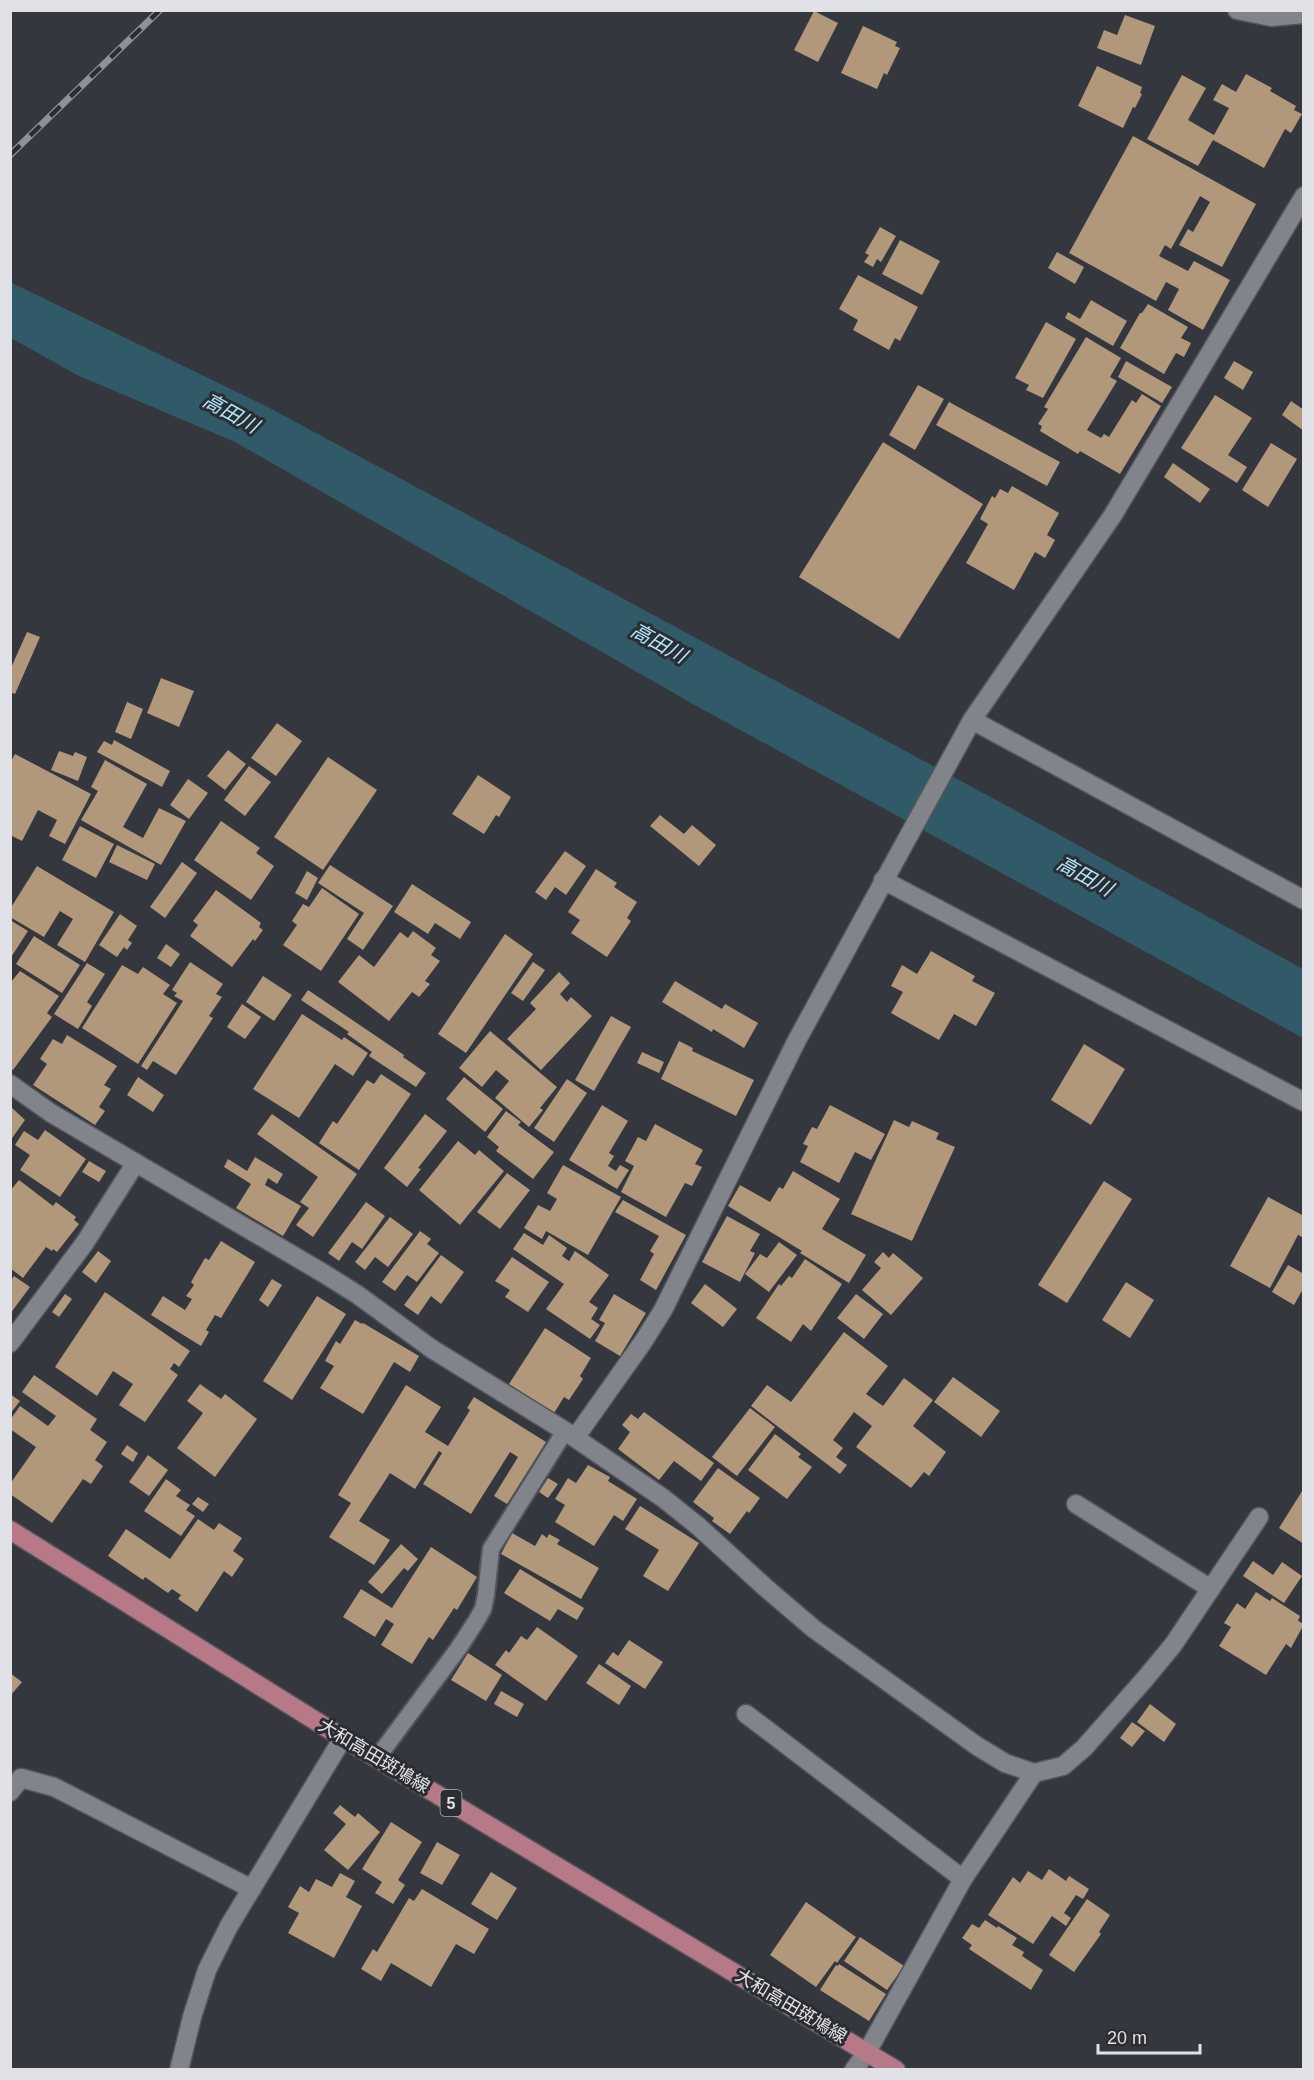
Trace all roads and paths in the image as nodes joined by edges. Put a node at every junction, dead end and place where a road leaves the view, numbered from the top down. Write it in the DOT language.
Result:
graph roads {
  1 [pos="1237,10"];
  2 [pos="1304,14"];
  3 [pos="1304,196"];
  4 [pos="972,720"];
  5 [pos="883,880"];
  6 [pos="1304,900"];
  7 [pos="10,1084"];
  8 [pos="1304,1102"];
  9 [pos="135,1164"];
  10 [pos="10,1343"];
  11 [pos="570,1434"];
  12 [pos="1076,1504"];
  13 [pos="1259,1518"];
  14 [pos="10,1530"];
  15 [pos="1211,1588"];
  16 [pos="746,1714"];
  17 [pos="343,1738"];
  18 [pos="377,1758"];
  19 [pos="1034,1773"];
  20 [pos="10,1792"];
  21 [pos="963,1879"];
  22 [pos="252,1889"];
  23 [pos="867,2052"];
  24 [pos="179,2070"];
  25 [pos="854,2070"];
  26 [pos="896,2070"];
  1 -- 2 [label="street"];
  3 -- 4 [label="street"];
  4 -- 5 [label="street"];
  4 -- 6 [label="street"];
  5 -- 8 [label="street"];
  5 -- 11 [label="street"];
  7 -- 9 [label="street"];
  9 -- 10 [label="street"];
  9 -- 11 [label="street"];
  11 -- 18 [label="lane"];
  11 -- 19 [label="street"];
  12 -- 15 [label="street"];
  13 -- 15 [label="street"];
  14 -- 17 [label="main road, 大和高田斑鳩線 / 5"];
  15 -- 19 [label="street"];
  16 -- 21 [label="street"];
  17 -- 18 [label="main road, 大和高田斑鳩線 / 5"];
  17 -- 22 [label="street"];
  18 -- 23 [label="main road, 大和高田斑鳩線 / 5"];
  19 -- 21 [label="street"];
  20 -- 22 [label="street"];
  21 -- 23 [label="street"];
  22 -- 24 [label="street"];
  23 -- 25 [label="street"];
  23 -- 26 [label="main road, 大和高田斑鳩線 / 5"];
}
